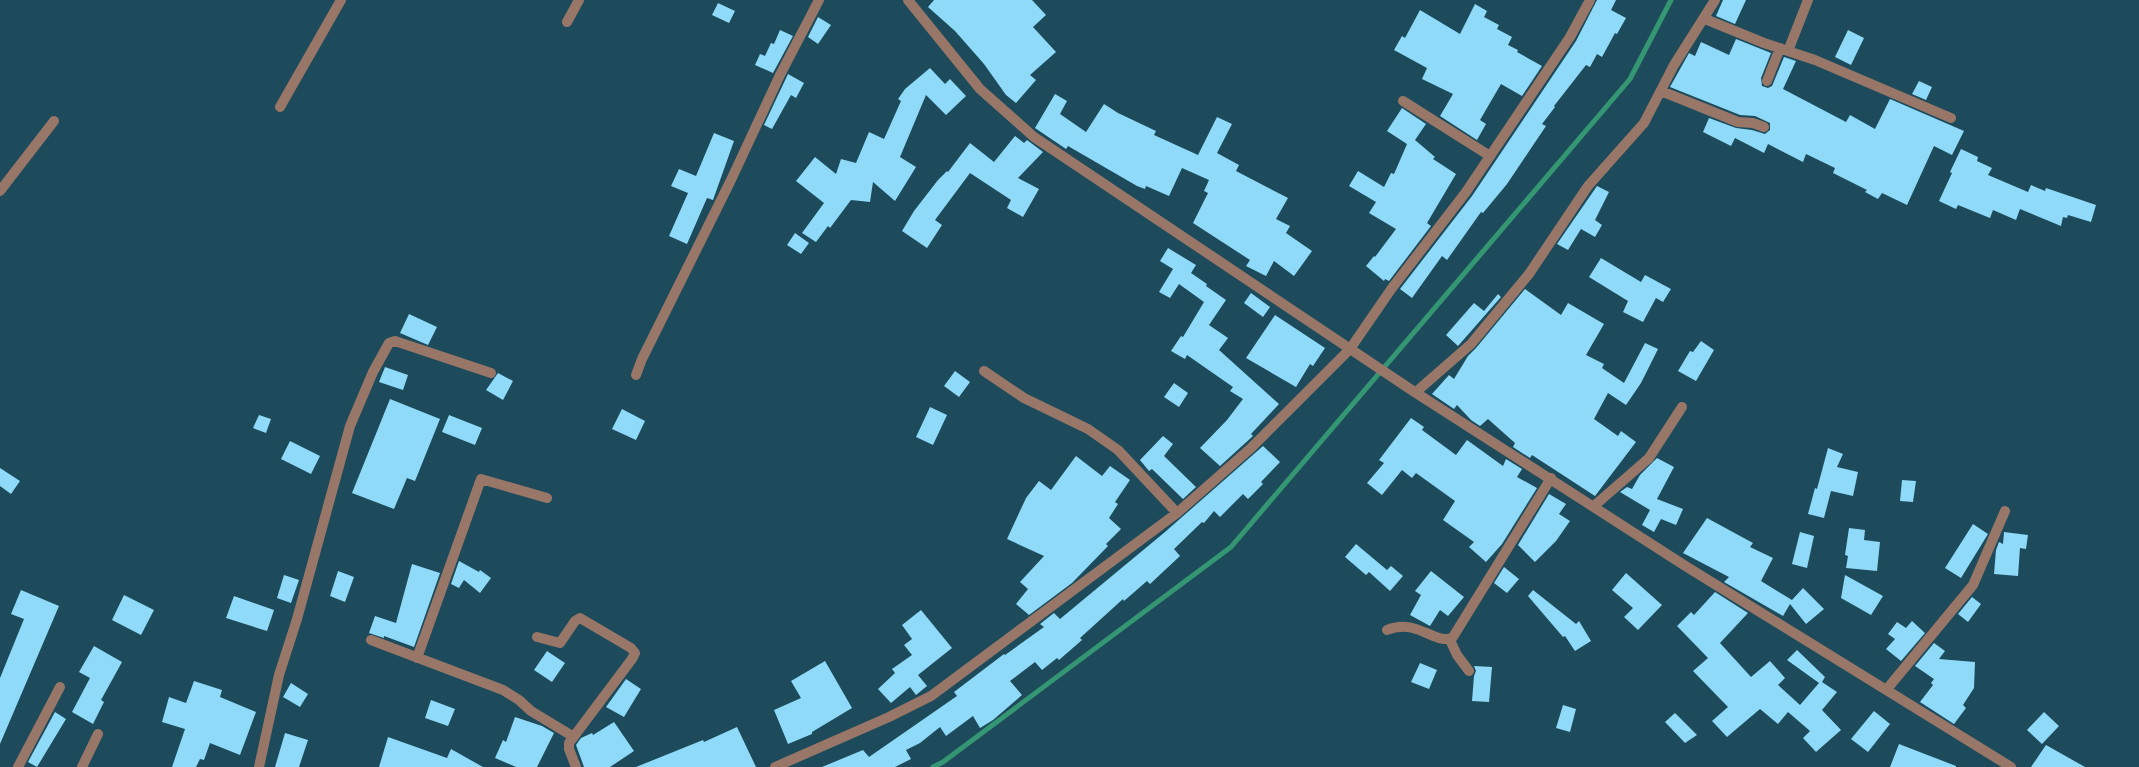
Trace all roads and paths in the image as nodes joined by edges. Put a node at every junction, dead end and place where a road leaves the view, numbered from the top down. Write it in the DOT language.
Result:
graph roads {
  1 [pos="342,0"];
  2 [pos="579,0"];
  3 [pos="819,0"];
  4 [pos="908,0"];
  5 [pos="1590,0"];
  6 [pos="1715,0"];
  7 [pos="1808,0"];
  8 [pos="1705,18"];
  9 [pos="567,22"];
  10 [pos="1784,50"];
  11 [pos="1767,81"];
  12 [pos="1660,93"];
  13 [pos="1403,101"];
  14 [pos="280,107"];
  15 [pos="1951,118"];
  16 [pos="54,121"];
  17 [pos="1764,127"];
  18 [pos="1490,156"];
  19 [pos="0,191"];
  20 [pos="1350,349"];
  21 [pos="984,371"];
  22 [pos="490,373"];
  23 [pos="636,375"];
  24 [pos="1414,392"];
  25 [pos="1682,407"];
  26 [pos="1551,478"];
  27 [pos="546,498"];
  28 [pos="1594,506"];
  29 [pos="2006,511"];
  30 [pos="1178,513"];
  31 [pos="1388,630"];
  32 [pos="537,637"];
  33 [pos="371,640"];
  34 [pos="1450,640"];
  35 [pos="417,658"];
  36 [pos="1469,671"];
  37 [pos="60,686"];
  38 [pos="1887,689"];
  39 [pos="98,734"];
  40 [pos="574,737"];
  41 [pos="18,767"];
  42 [pos="82,767"];
  43 [pos="259,767"];
  44 [pos="576,767"];
  45 [pos="775,767"];
  46 [pos="2011,767"];
  1 -- 14 [label="street"];
  2 -- 9 [label="street"];
  3 -- 23 [label="street"];
  4 -- 20 [label="street"];
  5 -- 18 [label="street"];
  6 -- 8 [label="street"];
  7 -- 10 [label="street"];
  8 -- 10 [label="street"];
  8 -- 12 [label="street"];
  10 -- 11 [label="street"];
  10 -- 15 [label="street"];
  12 -- 17 [label="street"];
  12 -- 24 [label="street"];
  13 -- 18 [label="street"];
  16 -- 19 [label="street"];
  18 -- 20 [label="street"];
  20 -- 24 [label="street"];
  20 -- 30 [label="street"];
  21 -- 30 [label="street"];
  22 -- 43 [label="street"];
  24 -- 26 [label="street"];
  25 -- 28 [label="street"];
  26 -- 28 [label="street"];
  26 -- 34 [label="street"];
  27 -- 35 [label="street"];
  28 -- 38 [label="street"];
  29 -- 38 [label="street"];
  30 -- 45 [label="street"];
  31 -- 34 [label="street"];
  32 -- 40 [label="street"];
  33 -- 35 [label="street"];
  34 -- 36 [label="street"];
  35 -- 40 [label="street"];
  37 -- 41 [label="street"];
  38 -- 46 [label="street"];
  39 -- 42 [label="street"];
  40 -- 44 [label="street"];
}
